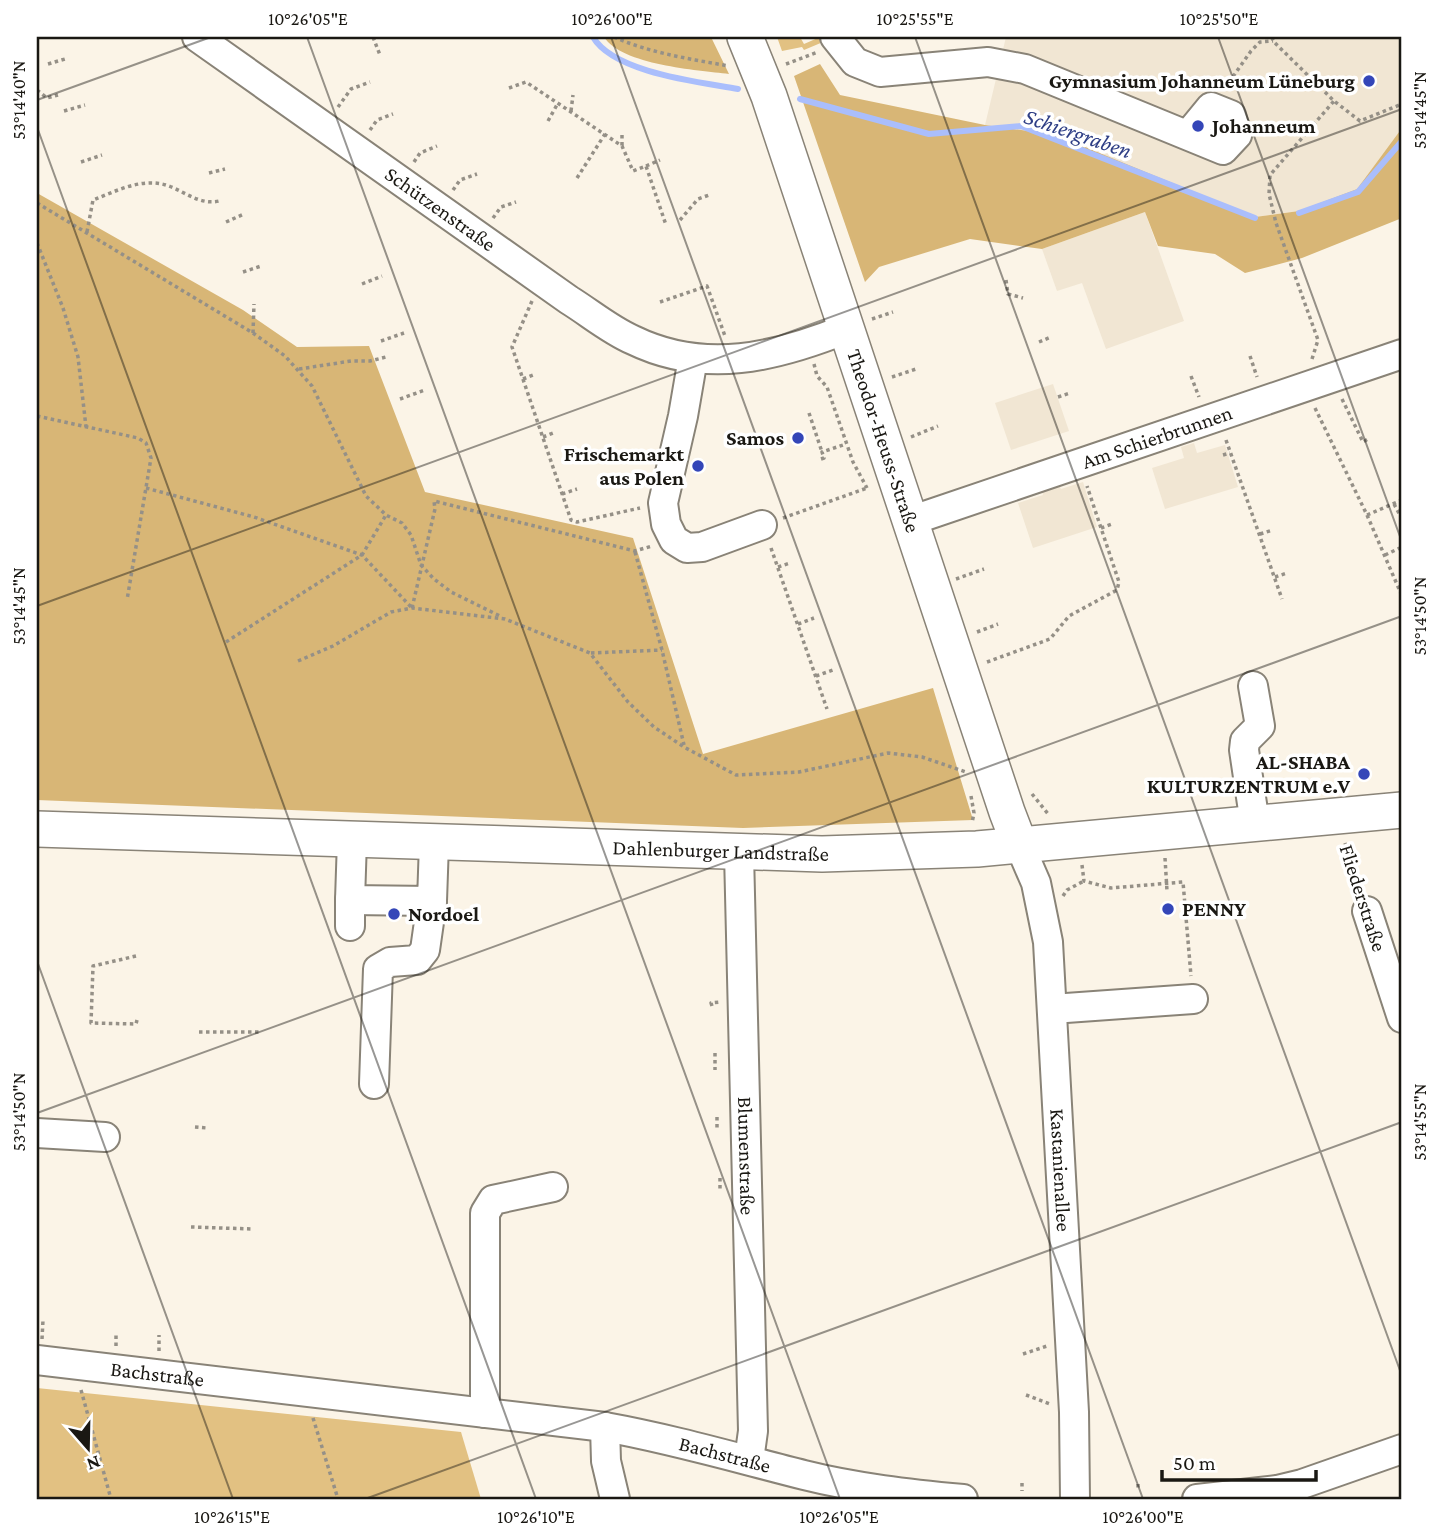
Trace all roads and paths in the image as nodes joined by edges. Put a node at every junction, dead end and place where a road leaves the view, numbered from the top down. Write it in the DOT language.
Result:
graph roads {
  1 [pos="197,37"];
  2 [pos="373,37"];
  3 [pos="614,37"];
  4 [pos="835,37"];
  5 [pos="1273,39"];
  6 [pos="739,52"];
  7 [pos="380,55"];
  8 [pos="65,59"];
  9 [pos="48,64"];
  10 [pos="370,82"];
  11 [pos="509,88"];
  12 [pos="37,90"];
  13 [pos="58,95"];
  14 [pos="573,95"];
  15 [pos="1334,100"];
  16 [pos="558,103"];
  17 [pos="1402,104"];
  18 [pos="85,105"];
  19 [pos="1211,107"];
  20 [pos="64,111"];
  21 [pos="570,111"];
  22 [pos="393,114"];
  23 [pos="548,121"];
  24 [pos="324,126"];
  25 [pos="605,134"];
  26 [pos="622,135"];
  27 [pos="1188,135"];
  28 [pos="622,146"];
  29 [pos="357,149"];
  30 [pos="102,155"];
  31 [pos="660,160"];
  32 [pos="81,162"];
  33 [pos="646,166"];
  34 [pos="225,169"];
  35 [pos="209,173"];
  36 [pos="577,178"];
  37 [pos="709,195"];
  38 [pos="219,201"];
  39 [pos="37,203"];
  40 [pos="244,214"];
  41 [pos="680,220"];
  42 [pos="226,222"];
  43 [pos="666,225"];
  44 [pos="87,232"];
  45 [pos="37,243"];
  46 [pos="261,266"];
  47 [pos="243,272"];
  48 [pos="383,276"];
  49 [pos="705,277"];
  50 [pos="1006,280"];
  51 [pos="542,281"];
  52 [pos="362,285"];
  53 [pos="707,286"];
  54 [pos="1023,298"];
  55 [pos="660,302"];
  56 [pos="254,304"];
  57 [pos="894,312"];
  58 [pos="857,325"];
  59 [pos="253,333"];
  60 [pos="404,333"];
  61 [pos="1051,337"];
  62 [pos="381,341"];
  63 [pos="1039,342"];
  64 [pos="810,344"];
  65 [pos="1402,354"];
  66 [pos="386,357"];
  67 [pos="693,358"];
  68 [pos="733,360"];
  69 [pos="299,369"];
  70 [pos="916,369"];
  71 [pos="536,374"];
  72 [pos="887,378"];
  73 [pos="523,379"];
  74 [pos="1319,382"];
  75 [pos="425,390"];
  76 [pos="1070,393"];
  77 [pos="1058,397"];
  78 [pos="400,398"];
  79 [pos="808,413"];
  80 [pos="37,416"];
  81 [pos="1219,416"];
  82 [pos="938,426"];
  83 [pos="86,427"];
  84 [pos="556,432"];
  85 [pos="543,437"];
  86 [pos="907,438"];
  87 [pos="1368,439"];
  88 [pos="846,444"];
  89 [pos="822,452"];
  90 [pos="1230,453"];
  91 [pos="1223,455"];
  92 [pos="821,459"];
  93 [pos="1080,464"];
  94 [pos="1250,484"];
  95 [pos="1241,487"];
  96 [pos="146,488"];
  97 [pos="867,488"];
  98 [pos="577,489"];
  99 [pos="1089,493"];
  100 [pos="562,494"];
  101 [pos="1083,495"];
  102 [pos="873,496"];
  103 [pos="1402,500"];
  104 [pos="663,503"];
  105 [pos="1394,504"];
  106 [pos="386,514"];
  107 [pos="1367,515"];
  108 [pos="1402,520"];
  109 [pos="910,521"];
  110 [pos="1112,524"];
  111 [pos="762,525"];
  112 [pos="1101,528"];
  113 [pos="1273,530"];
  114 [pos="1259,534"];
  115 [pos="674,540"];
  116 [pos="1402,547"];
  117 [pos="635,551"];
  118 [pos="362,555"];
  119 [pos="1384,555"];
  120 [pos="790,563"];
  121 [pos="421,565"];
  122 [pos="778,567"];
  123 [pos="984,569"];
  124 [pos="1287,573"];
  125 [pos="1275,577"];
  126 [pos="1127,580"];
  127 [pos="951,581"];
  128 [pos="1119,582"];
  129 [pos="1402,597"];
  130 [pos="1282,599"];
  131 [pos="127,600"];
  132 [pos="412,608"];
  133 [pos="814,618"];
  134 [pos="505,619"];
  135 [pos="798,624"];
  136 [pos="998,624"];
  137 [pos="970,634"];
  138 [pos="226,642"];
  139 [pos="662,650"];
  140 [pos="590,653"];
  141 [pos="298,661"];
  142 [pos="981,664"];
  143 [pos="833,670"];
  144 [pos="816,676"];
  145 [pos="1253,686"];
  146 [pos="827,709"];
  147 [pos="684,747"];
  148 [pos="966,772"];
  149 [pos="1402,810"];
  150 [pos="1338,817"];
  151 [pos="1255,824"];
  152 [pos="37,829"];
  153 [pos="352,840"];
  154 [pos="434,843"];
  155 [pos="1020,846"];
  156 [pos="739,853"];
  157 [pos="1165,856"];
  158 [pos="1082,865"];
  159 [pos="1167,883"];
  160 [pos="1111,888"];
  161 [pos="1167,891"];
  162 [pos="432,892"];
  163 [pos="1111,895"];
  164 [pos="1367,911"];
  165 [pos="136,956"];
  166 [pos="1193,999"];
  167 [pos="1052,1009"];
  168 [pos="1402,1018"];
  169 [pos="136,1020"];
  170 [pos="199,1032"];
  171 [pos="260,1032"];
  172 [pos="715,1053"];
  173 [pos="715,1070"];
  174 [pos="374,1084"];
  175 [pos="717,1117"];
  176 [pos="195,1127"];
  177 [pos="207,1128"];
  178 [pos="717,1131"];
  179 [pos="37,1133"];
  180 [pos="105,1137"];
  181 [pos="720,1178"];
  182 [pos="553,1187"];
  183 [pos="720,1192"];
  184 [pos="191,1227"];
  185 [pos="253,1229"];
  186 [pos="37,1360"];
  187 [pos="74,1365"];
  188 [pos="311,1393"];
  189 [pos="485,1413"];
  190 [pos="605,1427"];
  191 [pos="1402,1449"];
  192 [pos="749,1460"];
  193 [pos="1022,1483"];
  194 [pos="1022,1491"];
  195 [pos="907,1497"];
  196 [pos="1216,1498"];
  197 [pos="111,1499"];
  198 [pos="338,1499"];
  199 [pos="615,1499"];
  200 [pos="963,1499"];
  201 [pos="1075,1499"];
  1 -- 24 [label="street, Schützenstraße"];
  2 -- 7 [label="path"];
  3 -- 6 [label="path"];
  4 -- 27 [label="street"];
  5 -- 15 [label="path"];
  5 -- 19 [label="path"];
  6 -- 58 [label="main road, Theodor-Heuss-Straße"];
  8 -- 9 [label="path"];
  10 -- 24 [label="path"];
  11 -- 16 [label="path"];
  12 -- 13 [label="path"];
  14 -- 21 [label="path"];
  15 -- 17 [label="path"];
  15 -- 74 [label="path"];
  16 -- 21 [label="path"];
  16 -- 23 [label="path"];
  18 -- 20 [label="path"];
  19 -- 27 [label="street"];
  19 -- 27 [label="street"];
  21 -- 25 [label="path"];
  22 -- 29 [label="path"];
  24 -- 29 [label="street, Schützenstraße"];
  25 -- 28 [label="path"];
  25 -- 36 [label="path"];
  26 -- 28 [label="path"];
  28 -- 33 [label="path"];
  29 -- 51 [label="street, Schützenstraße"];
  30 -- 32 [label="path"];
  31 -- 33 [label="path"];
  33 -- 43 [label="path"];
  34 -- 35 [label="path"];
  37 -- 41 [label="path"];
  38 -- 44 [label="path"];
  39 -- 44 [label="path"];
  40 -- 42 [label="path"];
  44 -- 59 [label="path"];
  45 -- 83 [label="path"];
  46 -- 47 [label="path"];
  48 -- 52 [label="path"];
  49 -- 53 [label="path"];
  50 -- 54 [label="path"];
  51 -- 67 [label="street, Schützenstraße"];
  51 -- 73 [label="path"];
  53 -- 55 [label="path"];
  53 -- 68 [label="path"];
  56 -- 59 [label="path"];
  57 -- 58 [label="path"];
  58 -- 64 [label="street, Schützenstraße"];
  58 -- 109 [label="main road, Theodor-Heuss-Straße"];
  59 -- 69 [label="path"];
  60 -- 62 [label="path"];
  61 -- 63 [label="path"];
  64 -- 68 [label="street, Schützenstraße"];
  64 -- 88 [label="path"];
  65 -- 74 [label="street, Am Schierbrunnen"];
  66 -- 69 [label="path"];
  67 -- 68 [label="street, Schützenstraße"];
  67 -- 104 [label="street"];
  69 -- 106 [label="path"];
  70 -- 72 [label="path"];
  71 -- 73 [label="path"];
  73 -- 85 [label="path"];
  74 -- 81 [label="street, Am Schierbrunnen"];
  74 -- 87 [label="path"];
  74 -- 107 [label="path"];
  75 -- 78 [label="path"];
  76 -- 77 [label="path"];
  79 -- 89 [label="path"];
  80 -- 83 [label="path"];
  81 -- 90 [label="path"];
  81 -- 93 [label="street, Am Schierbrunnen"];
  82 -- 86 [label="path"];
  83 -- 96 [label="path"];
  84 -- 85 [label="path"];
  85 -- 100 [label="path"];
  88 -- 89 [label="path"];
  88 -- 97 [label="path"];
  89 -- 92 [label="path"];
  90 -- 91 [label="path"];
  90 -- 95 [label="path"];
  93 -- 99 [label="path"];
  93 -- 109 [label="street, Am Schierbrunnen"];
  94 -- 95 [label="path"];
  95 -- 114 [label="path"];
  96 -- 118 [label="path"];
  96 -- 131 [label="path"];
  97 -- 102 [label="path"];
  97 -- 111 [label="path"];
  98 -- 100 [label="path"];
  99 -- 101 [label="path"];
  99 -- 112 [label="path"];
  100 -- 104 [label="path"];
  103 -- 105 [label="path"];
  104 -- 115 [label="street"];
  105 -- 107 [label="path"];
  105 -- 108 [label="path"];
  106 -- 118 [label="path"];
  106 -- 121 [label="path"];
  107 -- 119 [label="path"];
  109 -- 155 [label="main road, Theodor-Heuss-Straße"];
  110 -- 112 [label="path"];
  111 -- 115 [label="street"];
  111 -- 122 [label="path"];
  112 -- 128 [label="path"];
  113 -- 114 [label="path"];
  114 -- 125 [label="path"];
  115 -- 117 [label="path"];
  116 -- 119 [label="path"];
  117 -- 121 [label="path"];
  117 -- 139 [label="path"];
  118 -- 132 [label="path"];
  118 -- 138 [label="path"];
  119 -- 129 [label="path"];
  120 -- 122 [label="path"];
  121 -- 132 [label="path"];
  121 -- 134 [label="path"];
  122 -- 135 [label="path"];
  123 -- 127 [label="path"];
  124 -- 125 [label="path"];
  125 -- 130 [label="path"];
  126 -- 128 [label="path"];
  128 -- 142 [label="path"];
  132 -- 134 [label="path"];
  132 -- 141 [label="path"];
  133 -- 135 [label="path"];
  134 -- 140 [label="path"];
  135 -- 144 [label="path"];
  136 -- 137 [label="path"];
  139 -- 140 [label="path"];
  139 -- 147 [label="path"];
  140 -- 147 [label="path"];
  143 -- 144 [label="path"];
  144 -- 146 [label="path"];
  145 -- 151 [label="street"];
  147 -- 148 [label="path"];
  149 -- 150 [label="main road, Dahlenburger Landstraße"];
  150 -- 151 [label="main road, Dahlenburger Landstraße"];
  150 -- 164 [label="path, Fliederstraße"];
  151 -- 155 [label="main road, Dahlenburger Landstraße"];
  152 -- 153 [label="main road, Dahlenburger Landstraße"];
  153 -- 154 [label="main road, Dahlenburger Landstraße"];
  153 -- 162 [label="street"];
  154 -- 156 [label="main road, Dahlenburger Landstraße"];
  154 -- 162 [label="street"];
  155 -- 156 [label="main road, Dahlenburger Landstraße"];
  155 -- 167 [label="street, Kastanienallee"];
  156 -- 192 [label="street, Blumenstraße"];
  157 -- 159 [label="path"];
  158 -- 160 [label="path"];
  159 -- 160 [label="path"];
  159 -- 161 [label="path"];
  159 -- 166 [label="path"];
  160 -- 163 [label="path"];
  162 -- 174 [label="street"];
  164 -- 168 [label="street, Fliederstraße"];
  165 -- 169 [label="path"];
  166 -- 167 [label="street"];
  167 -- 201 [label="street, Kastanienallee"];
  170 -- 171 [label="path"];
  172 -- 173 [label="path"];
  175 -- 178 [label="path"];
  176 -- 177 [label="path"];
  179 -- 180 [label="street"];
  181 -- 183 [label="path"];
  182 -- 189 [label="street"];
  184 -- 185 [label="path"];
  186 -- 187 [label="street, Bachstraße"];
  187 -- 188 [label="street, Bachstraße"];
  187 -- 197 [label="path"];
  188 -- 189 [label="street, Bachstraße"];
  188 -- 198 [label="path"];
  189 -- 190 [label="street, Bachstraße"];
  190 -- 192 [label="street, Bachstraße"];
  190 -- 199 [label="street"];
  191 -- 196 [label="street"];
  192 -- 195 [label="street, Bachstraße"];
  193 -- 194 [label="path"];
  195 -- 200 [label="street, Bachstraße"];
}
